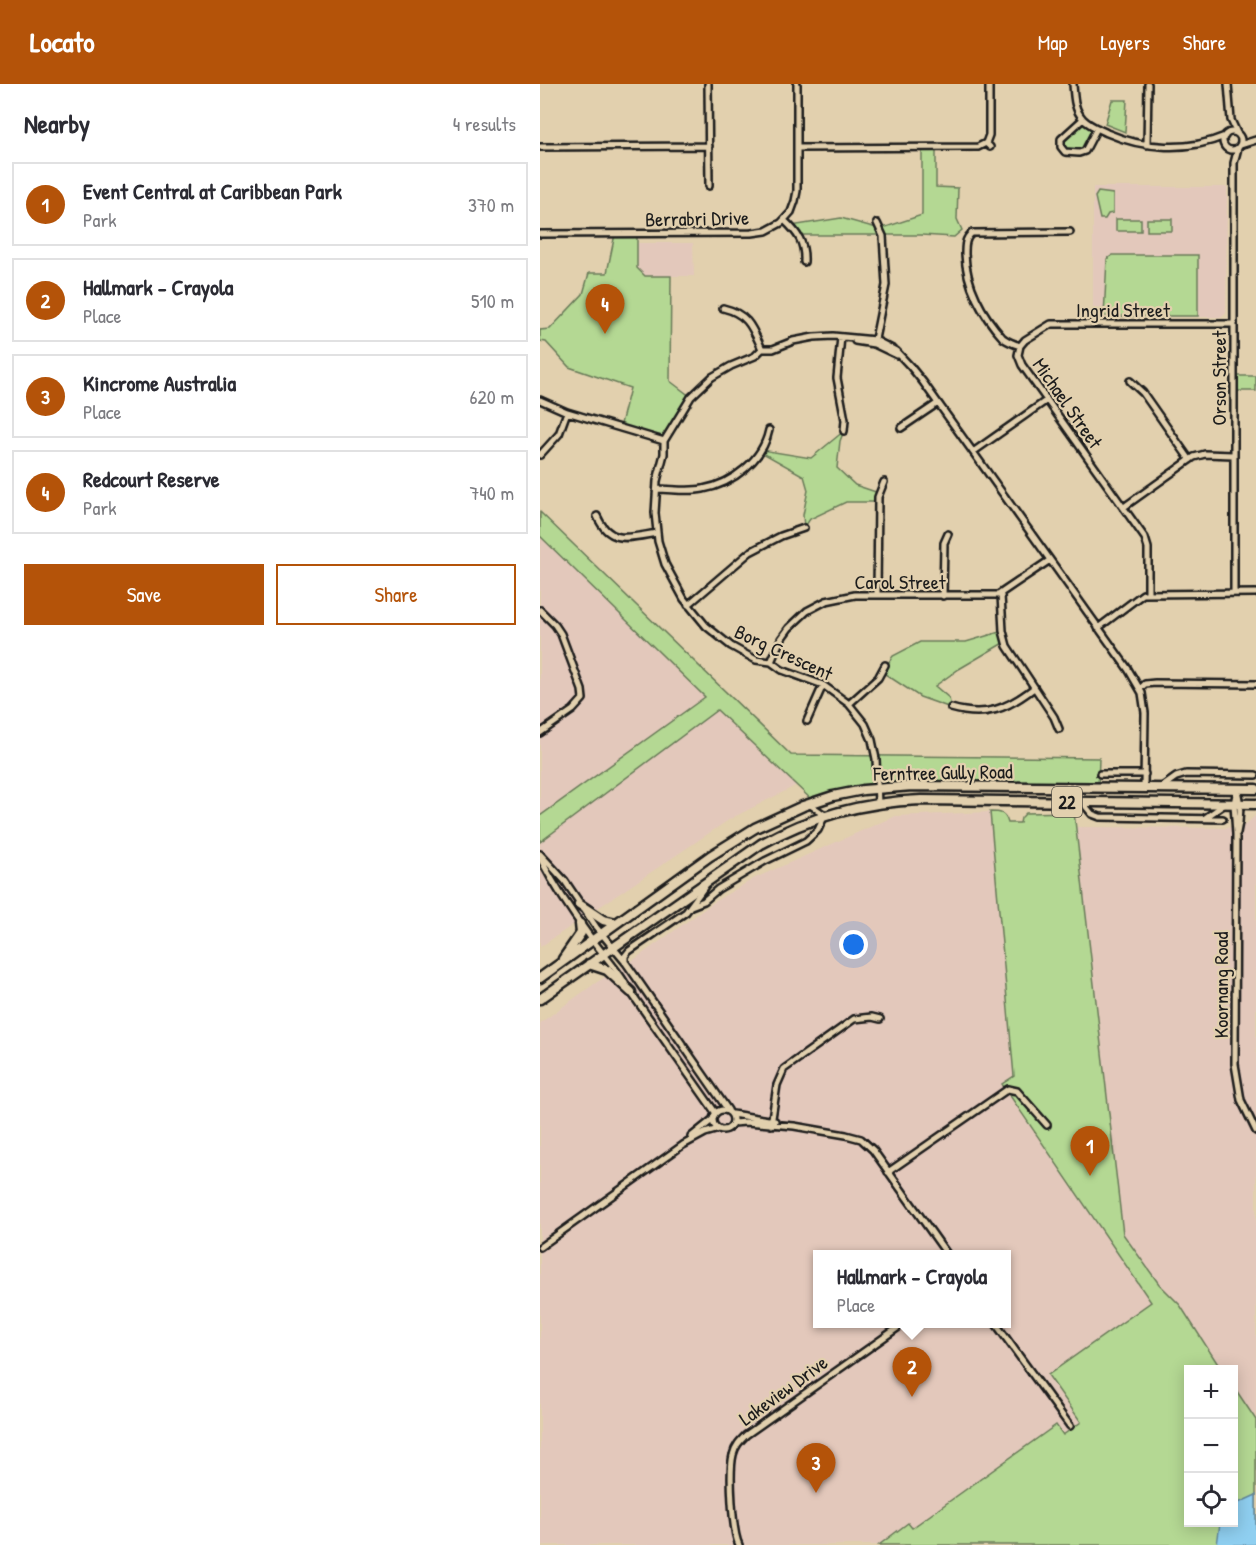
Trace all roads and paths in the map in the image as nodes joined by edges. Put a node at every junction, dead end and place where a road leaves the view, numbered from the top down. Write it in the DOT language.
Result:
graph roads {
  1 [pos="708,84"];
  2 [pos="797,84"];
  3 [pos="989,84"];
  4 [pos="1074,84"];
  5 [pos="1148,84"];
  6 [pos="1228,84"];
  7 [pos="1083,119"];
  8 [pos="1231,120"];
  9 [pos="1097,128"];
  10 [pos="1225,135"];
  11 [pos="1238,135"];
  12 [pos="1256,140"];
  13 [pos="1210,142"];
  14 [pos="1147,145"];
  15 [pos="540,147"];
  16 [pos="709,147"];
  17 [pos="1239,147"];
  18 [pos="797,148"];
  19 [pos="1227,148"];
  20 [pos="1234,163"];
  21 [pos="709,186"];
  22 [pos="784,220"];
  23 [pos="877,223"];
  24 [pos="962,230"];
  25 [pos="1070,232"];
  26 [pos="540,234"];
  27 [pos="969,235"];
  28 [pos="804,262"];
  29 [pos="723,308"];
  30 [pos="1234,324"];
  31 [pos="841,337"];
  32 [pos="875,342"];
  33 [pos="1020,346"];
  34 [pos="762,349"];
  35 [pos="1130,381"];
  36 [pos="540,400"];
  37 [pos="1047,400"];
  38 [pos="938,403"];
  39 [pos="567,412"];
  40 [pos="901,428"];
  41 [pos="769,430"];
  42 [pos="844,431"];
  43 [pos="664,441"];
  44 [pos="973,452"];
  45 [pos="540,455"];
  46 [pos="1233,455"];
  47 [pos="1190,459"];
  48 [pos="884,482"];
  49 [pos="657,489"];
  50 [pos="1124,507"];
  51 [pos="597,516"];
  52 [pos="804,528"];
  53 [pos="657,533"];
  54 [pos="948,534"];
  55 [pos="1050,560"];
  56 [pos="1148,593"];
  57 [pos="1234,593"];
  58 [pos="1256,593"];
  59 [pos="877,595"];
  60 [pos="1001,595"];
  61 [pos="943,596"];
  62 [pos="688,605"];
  63 [pos="540,610"];
  64 [pos="1097,627"];
  65 [pos="771,662"];
  66 [pos="885,665"];
  67 [pos="1256,684"];
  68 [pos="823,685"];
  69 [pos="1034,688"];
  70 [pos="1142,688"];
  71 [pos="849,704"];
  72 [pos="951,708"];
  73 [pos="807,721"];
  74 [pos="1059,729"];
  75 [pos="540,733"];
  76 [pos="1100,774"];
  77 [pos="1144,774"];
  78 [pos="1256,775"];
  79 [pos="877,788"];
  80 [pos="1144,788"];
  81 [pos="1161,788"];
  82 [pos="1237,789"];
  83 [pos="1256,789"];
  84 [pos="1082,802"];
  85 [pos="878,803"];
  86 [pos="809,804"];
  87 [pos="1234,804"];
  88 [pos="1256,804"];
  89 [pos="825,816"];
  90 [pos="1204,818"];
  91 [pos="1222,819"];
  92 [pos="540,856"];
  93 [pos="716,874"];
  94 [pos="579,904"];
  95 [pos="691,906"];
  96 [pos="648,921"];
  97 [pos="672,922"];
  98 [pos="616,923"];
  99 [pos="580,924"];
  100 [pos="601,934"];
  101 [pos="593,940"];
  102 [pos="612,947"];
  103 [pos="604,953"];
  104 [pos="626,963"];
  105 [pos="560,964"];
  106 [pos="589,964"];
  107 [pos="540,978"];
  108 [pos="631,992"];
  109 [pos="540,999"];
  110 [pos="880,1019"];
  111 [pos="715,1112"];
  112 [pos="730,1112"];
  113 [pos="712,1120"];
  114 [pos="733,1123"];
  115 [pos="772,1123"];
  116 [pos="1047,1125"];
  117 [pos="719,1129"];
  118 [pos="1256,1131"];
  119 [pos="683,1145"];
  120 [pos="888,1172"];
  121 [pos="540,1247"];
  122 [pos="944,1250"];
  123 [pos="896,1328"];
  124 [pos="1000,1328"];
  125 [pos="1070,1426"];
  126 [pos="739,1545"];
  1 -- 16 [label="street"];
  2 -- 18 [label="street"];
  3 -- 18 [label="street"];
  4 -- 7 [label="street"];
  5 -- 14 [label="street"];
  6 -- 8 [label="street"];
  7 -- 9 [label="street"];
  7 -- 9 [label="street"];
  8 -- 10 [label="street, Orson Street"];
  8 -- 11 [label="street"];
  9 -- 14 [label="street"];
  10 -- 11 [label="street"];
  10 -- 13 [label="street"];
  10 -- 19 [label="street, Orson Street"];
  11 -- 12 [label="street"];
  11 -- 17 [label="street, Orson Street"];
  12 -- 17 [label="street"];
  13 -- 14 [label="street"];
  13 -- 19 [label="street"];
  15 -- 16 [label="street"];
  16 -- 21 [label="street"];
  17 -- 19 [label="street"];
  17 -- 20 [label="street, Orson Street"];
  18 -- 22 [label="street"];
  19 -- 20 [label="street, Orson Street"];
  20 -- 30 [label="street, Orson Street"];
  22 -- 26 [label="street, Berrabri Drive"];
  22 -- 28 [label="street"];
  23 -- 32 [label="street"];
  24 -- 27 [label="street"];
  25 -- 27 [label="street"];
  27 -- 33 [label="street, Michael Street"];
  29 -- 34 [label="street"];
  30 -- 33 [label="street, Ingrid Street"];
  30 -- 46 [label="street, Orson Street"];
  31 -- 32 [label="street, Borg Crescent"];
  31 -- 34 [label="street, Borg Crescent"];
  31 -- 42 [label="street"];
  32 -- 38 [label="street, Borg Crescent"];
  33 -- 37 [label="street, Michael Street"];
  34 -- 43 [label="street, Borg Crescent"];
  35 -- 47 [label="street"];
  36 -- 39 [label="street"];
  37 -- 44 [label="street"];
  37 -- 50 [label="street, Michael Street"];
  38 -- 40 [label="street"];
  38 -- 44 [label="street, Borg Crescent"];
  39 -- 43 [label="street"];
  39 -- 45 [label="street"];
  41 -- 49 [label="street"];
  43 -- 49 [label="street, Borg Crescent"];
  44 -- 55 [label="street, Borg Crescent"];
  46 -- 47 [label="street"];
  46 -- 57 [label="street, Orson Street"];
  47 -- 50 [label="street"];
  48 -- 59 [label="street"];
  49 -- 53 [label="street, Borg Crescent"];
  50 -- 56 [label="street, Michael Street"];
  51 -- 53 [label="street"];
  52 -- 62 [label="street"];
  53 -- 62 [label="street, Borg Crescent"];
  54 -- 61 [label="street"];
  55 -- 60 [label="street"];
  55 -- 64 [label="street, Borg Crescent"];
  56 -- 57 [label="street"];
  56 -- 64 [label="street"];
  57 -- 58 [label="street"];
  59 -- 61 [label="street, Carol Street"];
  59 -- 65 [label="street, Carol Street"];
  60 -- 61 [label="street, Carol Street"];
  60 -- 69 [label="street"];
  62 -- 65 [label="street, Borg Crescent"];
  63 -- 75 [label="street"];
  64 -- 70 [label="street, Borg Crescent"];
  65 -- 68 [label="street, Borg Crescent"];
  66 -- 71 [label="street"];
  67 -- 70 [label="street"];
  68 -- 71 [label="street, Borg Crescent"];
  68 -- 73 [label="street"];
  69 -- 72 [label="street"];
  69 -- 74 [label="street"];
  70 -- 77 [label="street, Borg Crescent"];
  71 -- 79 [label="street, Borg Crescent"];
  76 -- 77 [label="street"];
  77 -- 80 [label="street, Borg Crescent"];
  78 -- 81 [label="street"];
  79 -- 80 [label="main road, Ferntree Gully Road / 22"];
  79 -- 85 [label="street, Borg Crescent"];
  79 -- 86 [label="main road, Ferntree Gully Road / 22"];
  80 -- 81 [label="main road, Ferntree Gully Road / 22"];
  81 -- 82 [label="main road, Ferntree Gully Road / 22"];
  82 -- 83 [label="main road, Ferntree Gully Road / 22"];
  82 -- 87 [label="street, Koornang Road"];
  84 -- 85 [label="main road, Ferntree Gully Road / 22"];
  84 -- 87 [label="main road, Ferntree Gully Road / 22"];
  84 -- 90 [label="street"];
  85 -- 89 [label="main road, Ferntree Gully Road / 22"];
  86 -- 89 [label="street"];
  86 -- 98 [label="main road, Ferntree Gully Road / 22"];
  87 -- 88 [label="main road, Ferntree Gully Road / 22"];
  87 -- 90 [label="street"];
  87 -- 118 [label="street, Koornang Road"];
  89 -- 93 [label="main road, Ferntree Gully Road / 22"];
  89 -- 95 [label="street"];
  90 -- 91 [label="street"];
  92 -- 94 [label="street"];
  92 -- 99 [label="street"];
  93 -- 95 [label="street"];
  93 -- 96 [label="main road, Ferntree Gully Road / 22"];
  94 -- 98 [label="main road"];
  94 -- 100 [label="street"];
  95 -- 97 [label="street"];
  96 -- 97 [label="street"];
  96 -- 102 [label="main road, Ferntree Gully Road / 22"];
  97 -- 104 [label="street"];
  98 -- 100 [label="main road, Ferntree Gully Road / 22"];
  99 -- 101 [label="street"];
  99 -- 105 [label="main road"];
  100 -- 101 [label="main road, Ferntree Gully Road / 22"];
  100 -- 102 [label="street"];
  101 -- 103 [label="street"];
  101 -- 105 [label="main road, Ferntree Gully Road / 22"];
  102 -- 103 [label="main road, Ferntree Gully Road / 22"];
  102 -- 104 [label="street"];
  103 -- 106 [label="main road, Ferntree Gully Road / 22"];
  103 -- 108 [label="street"];
  104 -- 112 [label="street"];
  105 -- 107 [label="main road, Ferntree Gully Road / 22"];
  106 -- 108 [label="main road"];
  106 -- 109 [label="main road, Ferntree Gully Road / 22"];
  108 -- 111 [label="street"];
  110 -- 115 [label="street"];
  111 -- 112 [label="street"];
  111 -- 113 [label="street"];
  112 -- 114 [label="street"];
  112 -- 115 [label="street"];
  113 -- 117 [label="street"];
  113 -- 119 [label="street"];
  114 -- 115 [label="street"];
  114 -- 117 [label="street"];
  115 -- 120 [label="street"];
  116 -- 120 [label="street"];
  117 -- 119 [label="street"];
  119 -- 121 [label="street"];
  120 -- 122 [label="street"];
  123 -- 126 [label="street, Lakeview Drive"];
  124 -- 125 [label="street"];
}
